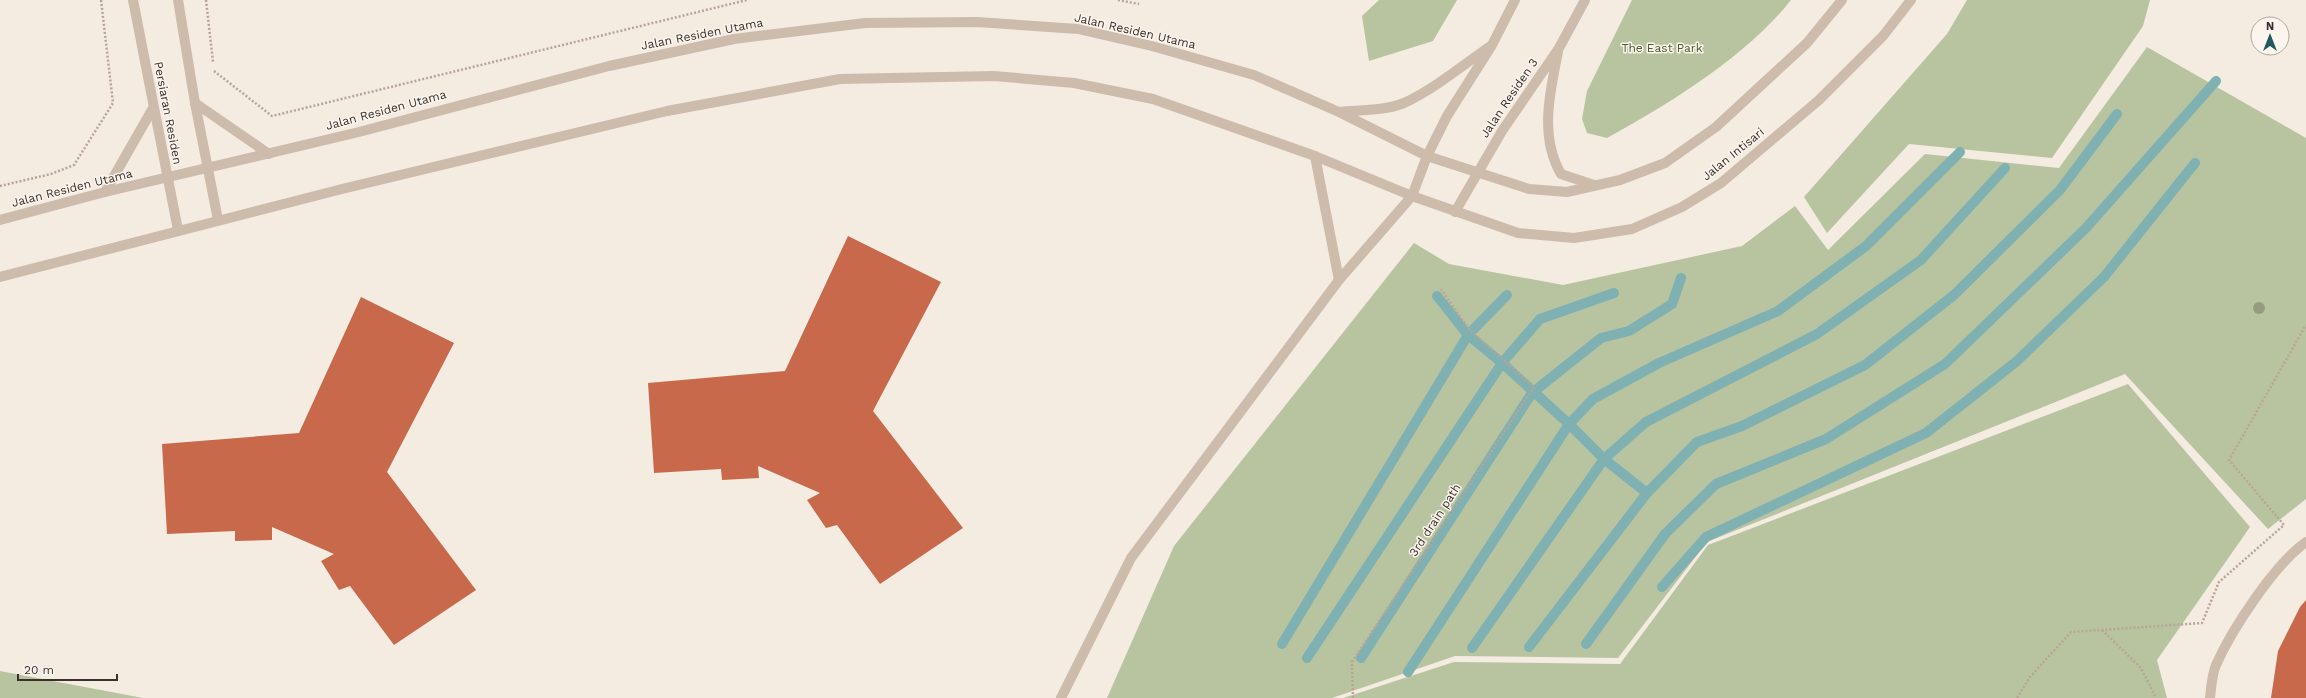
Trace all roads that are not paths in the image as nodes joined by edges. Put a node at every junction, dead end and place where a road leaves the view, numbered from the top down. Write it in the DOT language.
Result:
graph roads {
  1 [pos="133,0"];
  2 [pos="178,0"];
  3 [pos="1515,0"];
  4 [pos="1585,0"];
  5 [pos="1842,0"];
  6 [pos="1911,0"];
  7 [pos="1492,45"];
  8 [pos="1559,48"];
  9 [pos="195,103"];
  10 [pos="154,108"];
  11 [pos="1339,112"];
  12 [pos="269,154"];
  13 [pos="1315,156"];
  14 [pos="1427,156"];
  15 [pos="207,168"];
  16 [pos="1477,172"];
  17 [pos="167,178"];
  18 [pos="1596,185"];
  19 [pos="104,192"];
  20 [pos="1412,196"];
  21 [pos="1455,212"];
  22 [pos="0,220"];
  23 [pos="218,220"];
  24 [pos="178,230"];
  25 [pos="0,277"];
  26 [pos="1339,280"];
  27 [pos="2306,542"];
  28 [pos="1062,698"];
  29 [pos="2210,698"];
  1 -- 10 [label="street, Persiaran Residen"];
  2 -- 9 [label="street"];
  3 -- 7 [label="street"];
  4 -- 8 [label="street, Jalan Residen 3"];
  5 -- 18 [label="street"];
  6 -- 21 [label="street, Jalan Intisari"];
  7 -- 11 [label="street"];
  7 -- 14 [label="street"];
  8 -- 16 [label="street, Jalan Residen 3"];
  8 -- 18 [label="street"];
  9 -- 12 [label="street"];
  9 -- 15 [label="street"];
  10 -- 17 [label="street, Persiaran Residen"];
  10 -- 19 [label="street"];
  11 -- 12 [label="street, Jalan Residen Utama"];
  11 -- 14 [label="street, Jalan Residen Utama"];
  12 -- 15 [label="street, Jalan Residen Utama"];
  13 -- 20 [label="street"];
  13 -- 23 [label="street"];
  13 -- 26 [label="street"];
  14 -- 16 [label="street, Jalan Residen Utama"];
  14 -- 20 [label="street"];
  15 -- 17 [label="street, Jalan Residen Utama"];
  15 -- 23 [label="street"];
  16 -- 18 [label="street"];
  16 -- 21 [label="street, Jalan Residen 3"];
  17 -- 19 [label="street, Jalan Residen Utama"];
  17 -- 24 [label="street, Persiaran Residen"];
  19 -- 22 [label="street, Jalan Residen Utama"];
  20 -- 21 [label="street, Jalan Intisari"];
  20 -- 26 [label="street"];
  23 -- 24 [label="street"];
  24 -- 25 [label="street"];
  26 -- 28 [label="street"];
  27 -- 29 [label="street"];
}
